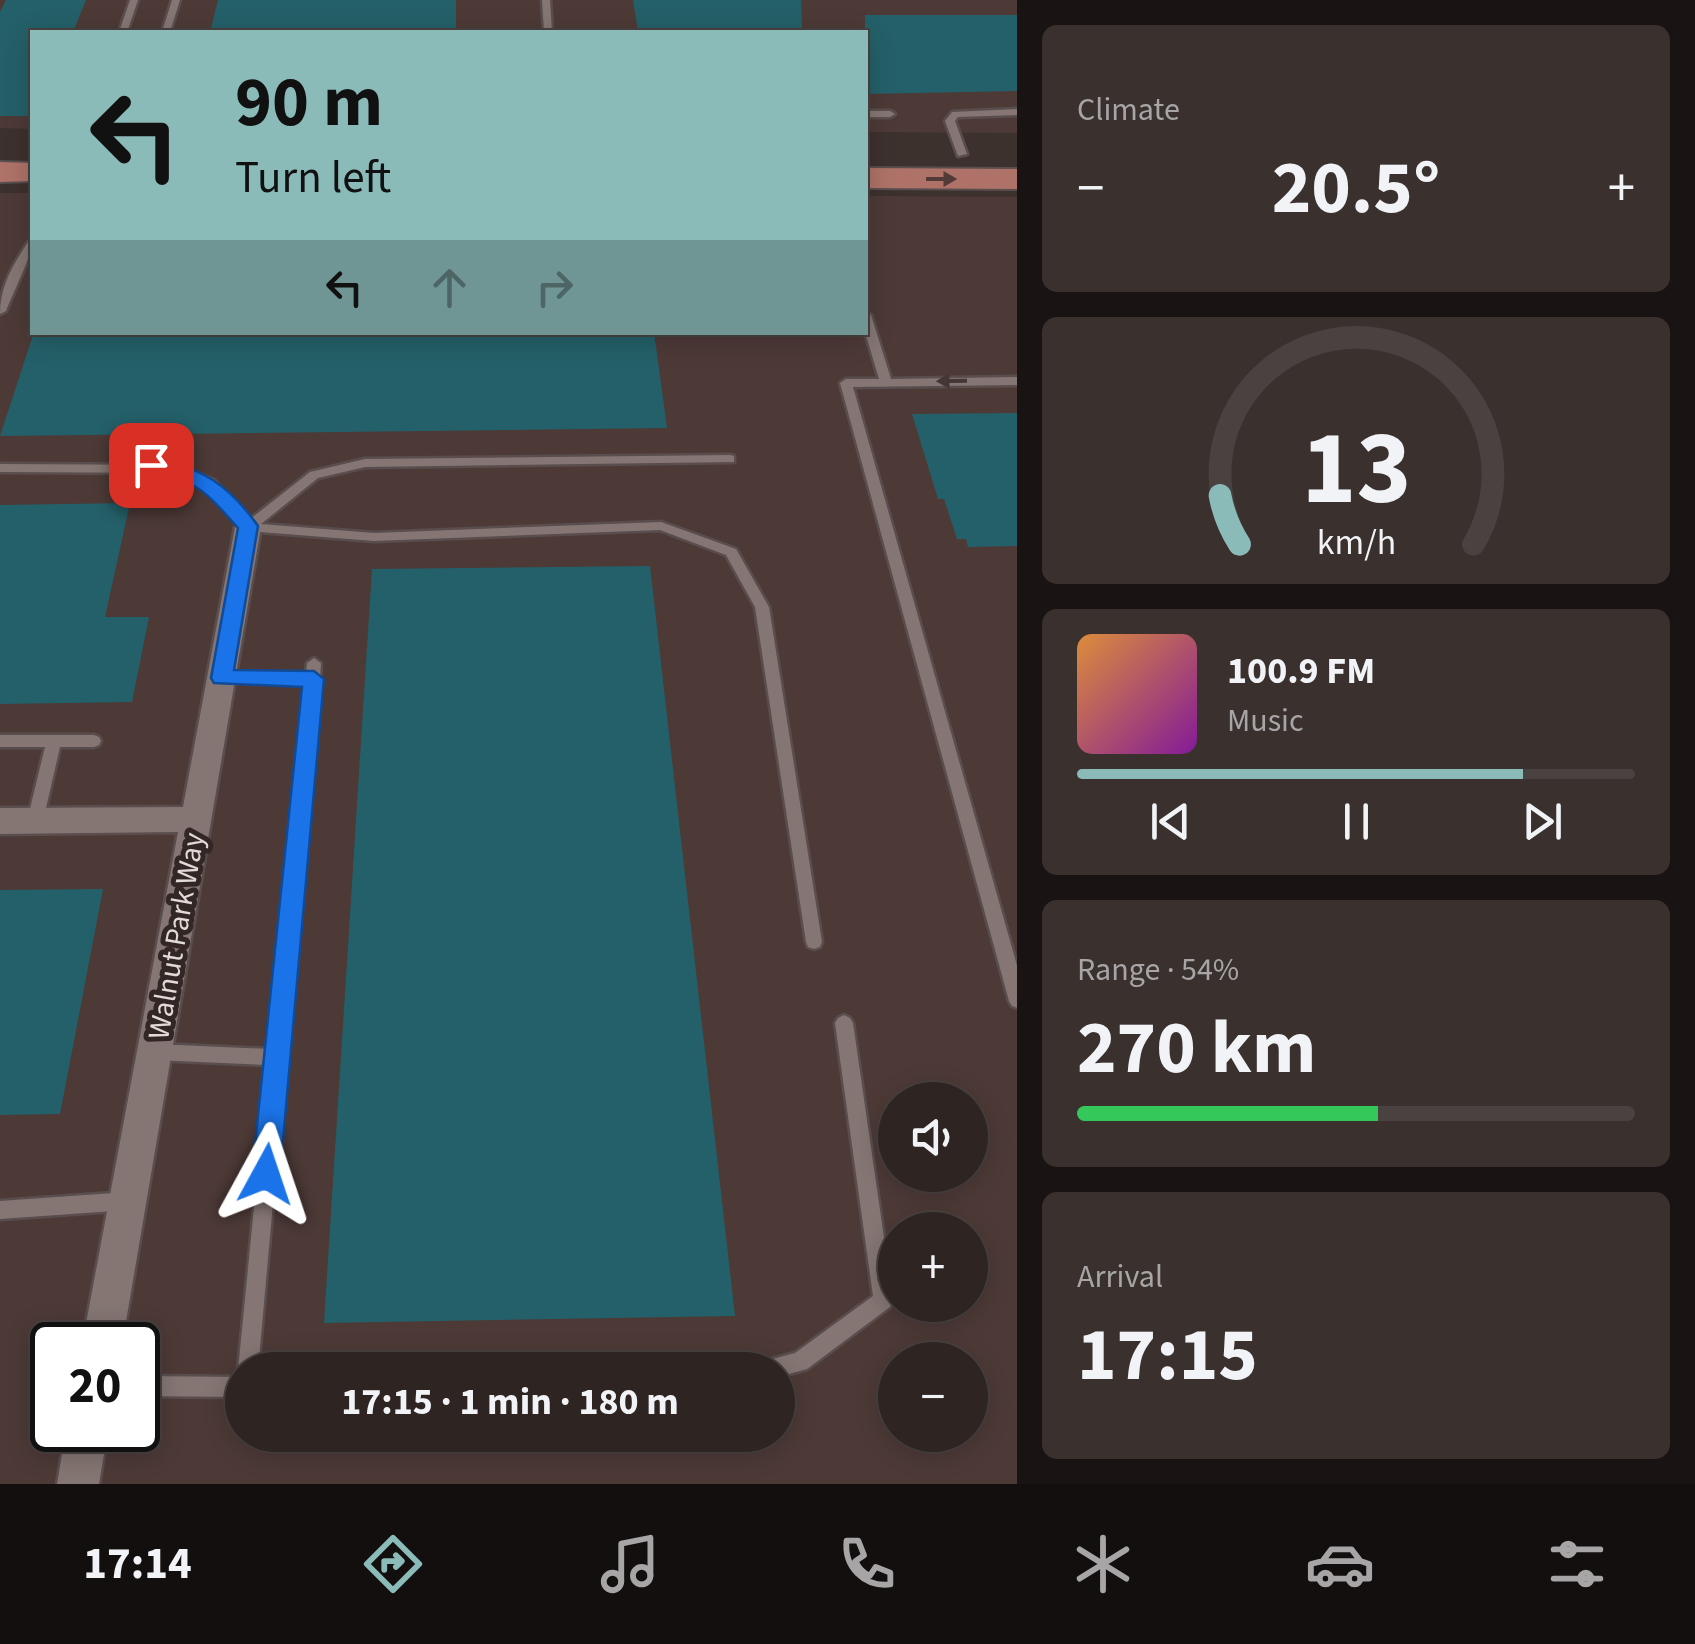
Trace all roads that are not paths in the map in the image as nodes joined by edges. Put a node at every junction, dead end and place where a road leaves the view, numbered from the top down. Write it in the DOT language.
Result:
graph roads {
  1 [pos="134,0"];
  2 [pos="176,0"];
  3 [pos="546,0"];
  4 [pos="124,30"];
  5 [pos="167,30"];
  6 [pos="548,30"];
  7 [pos="1017,112"];
  8 [pos="868,114"];
  9 [pos="890,114"];
  10 [pos="0,148"];
  11 [pos="30,148"];
  12 [pos="868,153"];
  13 [pos="962,154"];
  14 [pos="1017,154"];
  15 [pos="0,172"];
  16 [pos="30,172"];
  17 [pos="868,178"];
  18 [pos="1017,179"];
  19 [pos="30,247"];
  20 [pos="0,311"];
  21 [pos="868,325"];
  22 [pos="1017,381"];
  23 [pos="886,382"];
  24 [pos="730,458"];
  25 [pos="0,468"];
  26 [pos="248,526"];
  27 [pos="222,678"];
  28 [pos="0,741"];
  29 [pos="54,741"];
  30 [pos="94,741"];
  31 [pos="197,819"];
  32 [pos="35,821"];
  33 [pos="0,822"];
  34 [pos="814,942"];
  35 [pos="1017,997"];
  36 [pos="844,1023"];
  37 [pos="155,1052"];
  38 [pos="277,1057"];
  39 [pos="128,1201"];
  40 [pos="0,1210"];
  41 [pos="106,1322"];
  42 [pos="250,1352"];
  43 [pos="795,1363"];
  44 [pos="160,1386"];
  45 [pos="225,1387"];
  46 [pos="83,1452"];
  47 [pos="78,1484"];
  1 -- 4 [label="lane"];
  2 -- 5 [label="lane"];
  3 -- 6 [label="lane"];
  7 -- 13 [label="lane"];
  8 -- 9 [label="lane"];
  10 -- 11 [label="main road"];
  12 -- 13 [label="main road"];
  13 -- 14 [label="main road"];
  15 -- 16 [label="main road"];
  17 -- 18 [label="main road, one-way"];
  19 -- 20 [label="lane"];
  21 -- 23 [label="lane"];
  22 -- 23 [label="lane, one-way"];
  23 -- 35 [label="lane"];
  24 -- 26 [label="lane"];
  25 -- 26 [label="lane"];
  26 -- 27 [label="street, Walnut Park Way"];
  26 -- 34 [label="lane"];
  27 -- 31 [label="street, Walnut Park Way"];
  27 -- 38 [label="lane"];
  28 -- 29 [label="lane"];
  29 -- 30 [label="lane"];
  29 -- 32 [label="lane"];
  31 -- 32 [label="street"];
  31 -- 37 [label="street, Walnut Park Way"];
  32 -- 33 [label="street"];
  36 -- 43 [label="lane"];
  37 -- 38 [label="lane"];
  37 -- 39 [label="street, Walnut Park Way"];
  38 -- 42 [label="lane"];
  39 -- 40 [label="lane"];
  39 -- 41 [label="street, Walnut Park Way"];
  44 -- 45 [label="lane"];
  46 -- 47 [label="street"];
}
